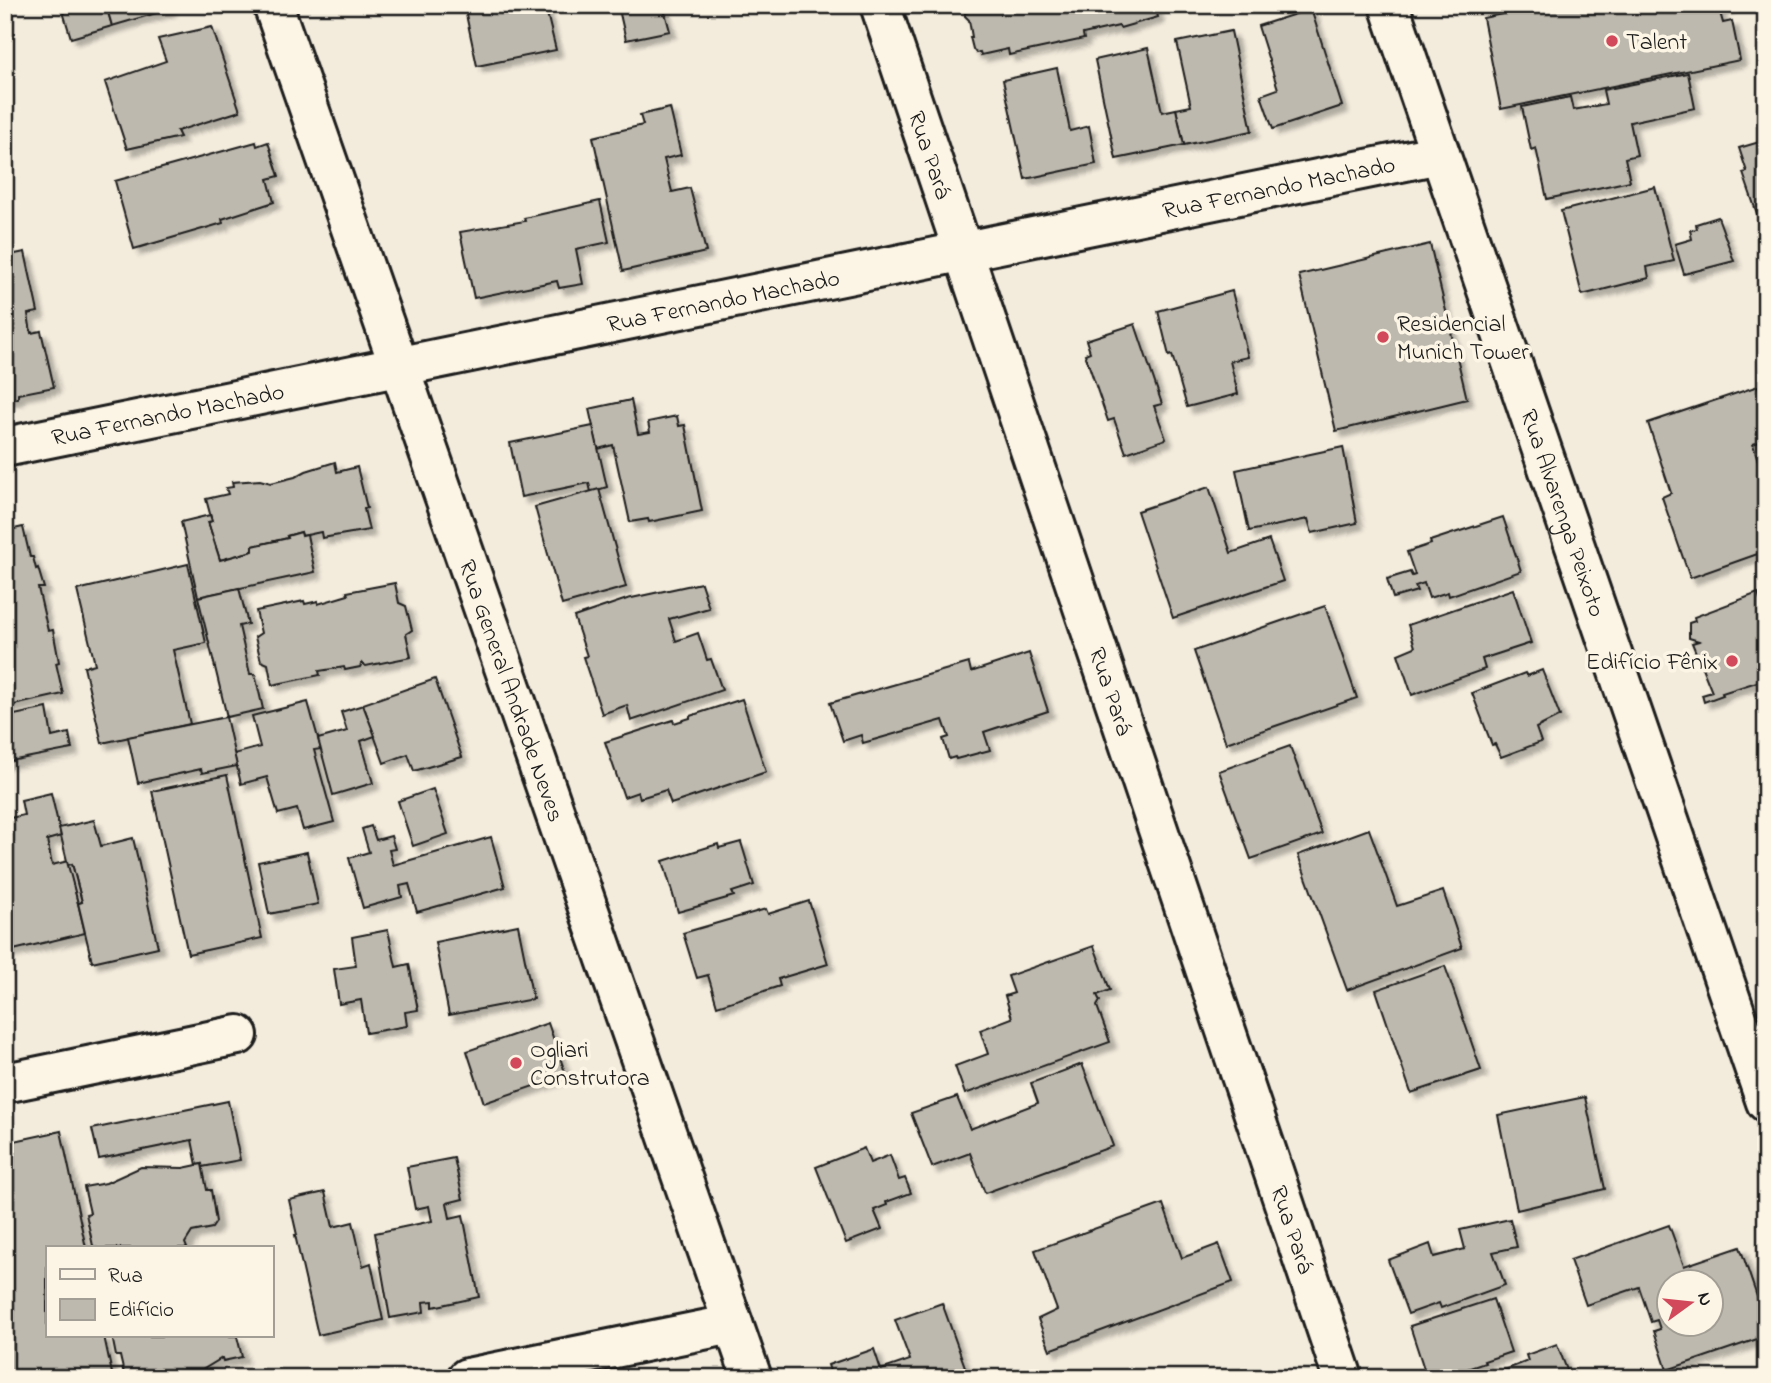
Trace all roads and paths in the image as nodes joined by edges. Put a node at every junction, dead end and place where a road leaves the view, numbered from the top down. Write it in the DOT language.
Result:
graph roads {
  1 [pos="273,5"];
  2 [pos="880,5"];
  3 [pos="1389,5"];
  4 [pos="1440,154"];
  5 [pos="963,251"];
  6 [pos="399,366"];
  7 [pos="5,447"];
  8 [pos="238,1035"];
  9 [pos="5,1083"];
  10 [pos="1766,1102"];
  11 [pos="733,1324"];
  12 [pos="467,1378"];
  13 [pos="752,1378"];
  14 [pos="1343,1378"];
  1 -- 6 [label="street, Rua General Andrade Neves"];
  2 -- 5 [label="street, Rua Pará"];
  3 -- 4 [label="street, Rua Alvarenga Peixoto"];
  4 -- 5 [label="street, Rua Fernando Machado"];
  4 -- 10 [label="street, Rua Alvarenga Peixoto"];
  5 -- 6 [label="street, Rua Fernando Machado"];
  5 -- 14 [label="street, Rua Pará"];
  6 -- 7 [label="street, Rua Fernando Machado"];
  6 -- 11 [label="street, Rua General Andrade Neves"];
  8 -- 9 [label="street"];
  11 -- 12 [label="street"];
  11 -- 13 [label="street, Rua General Andrade Neves"];
}
